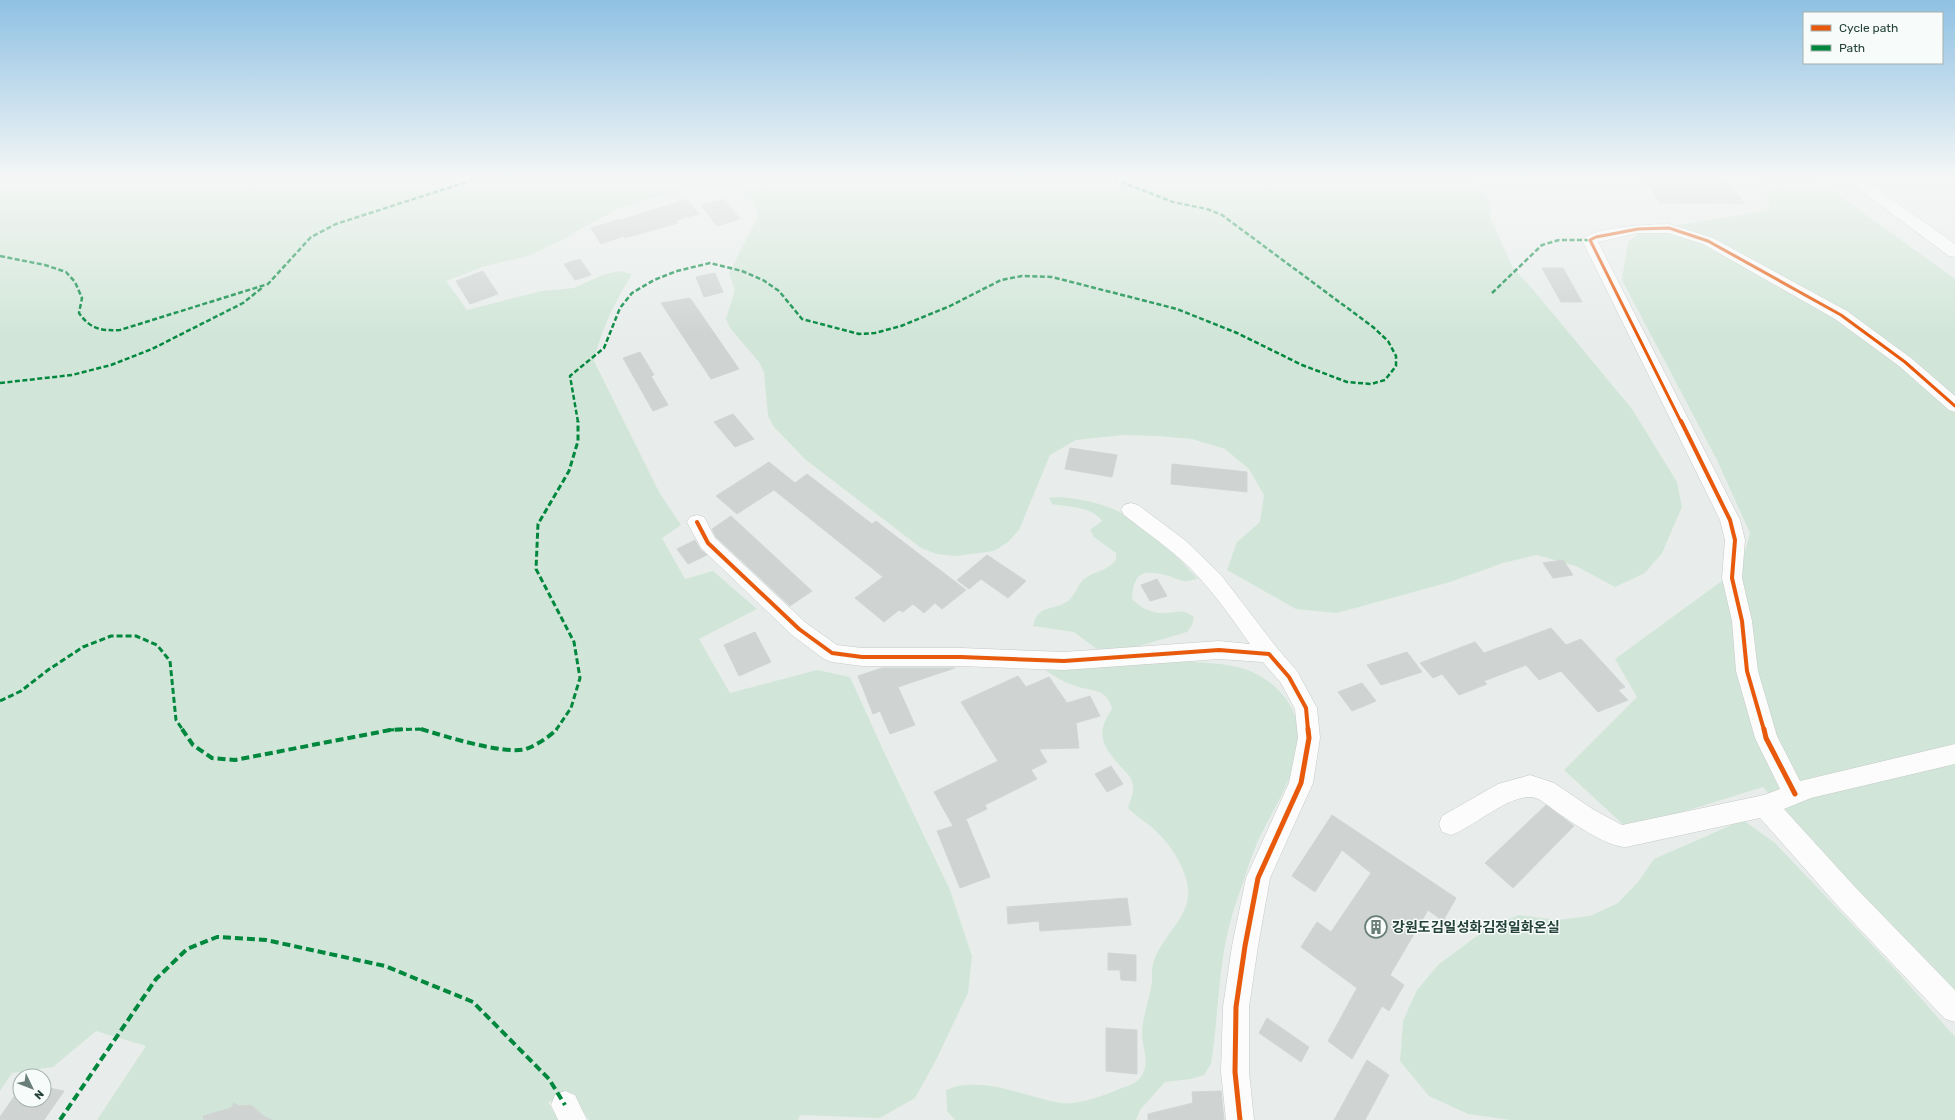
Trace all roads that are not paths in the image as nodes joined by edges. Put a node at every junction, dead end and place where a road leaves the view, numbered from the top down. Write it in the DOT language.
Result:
graph roads {
  1 [pos="1631,230"];
  2 [pos="1676,230"];
  3 [pos="1925,230"];
  4 [pos="1955,252"];
  5 [pos="1955,406"];
  6 [pos="1132,510"];
  7 [pos="697,522"];
  8 [pos="1269,654"];
  9 [pos="1955,754"];
  10 [pos="1795,794"];
  11 [pos="1765,806"];
  12 [pos="1451,824"];
  13 [pos="1955,1009"];
  14 [pos="1240,1120"];
  1 -- 10 [label="street"];
  2 -- 5 [label="street"];
  3 -- 4 [label="main road"];
  6 -- 8 [label="street"];
  7 -- 8 [label="street"];
  8 -- 14 [label="street"];
  9 -- 10 [label="street"];
  10 -- 11 [label="street"];
  11 -- 12 [label="street"];
  11 -- 13 [label="street"];
}
